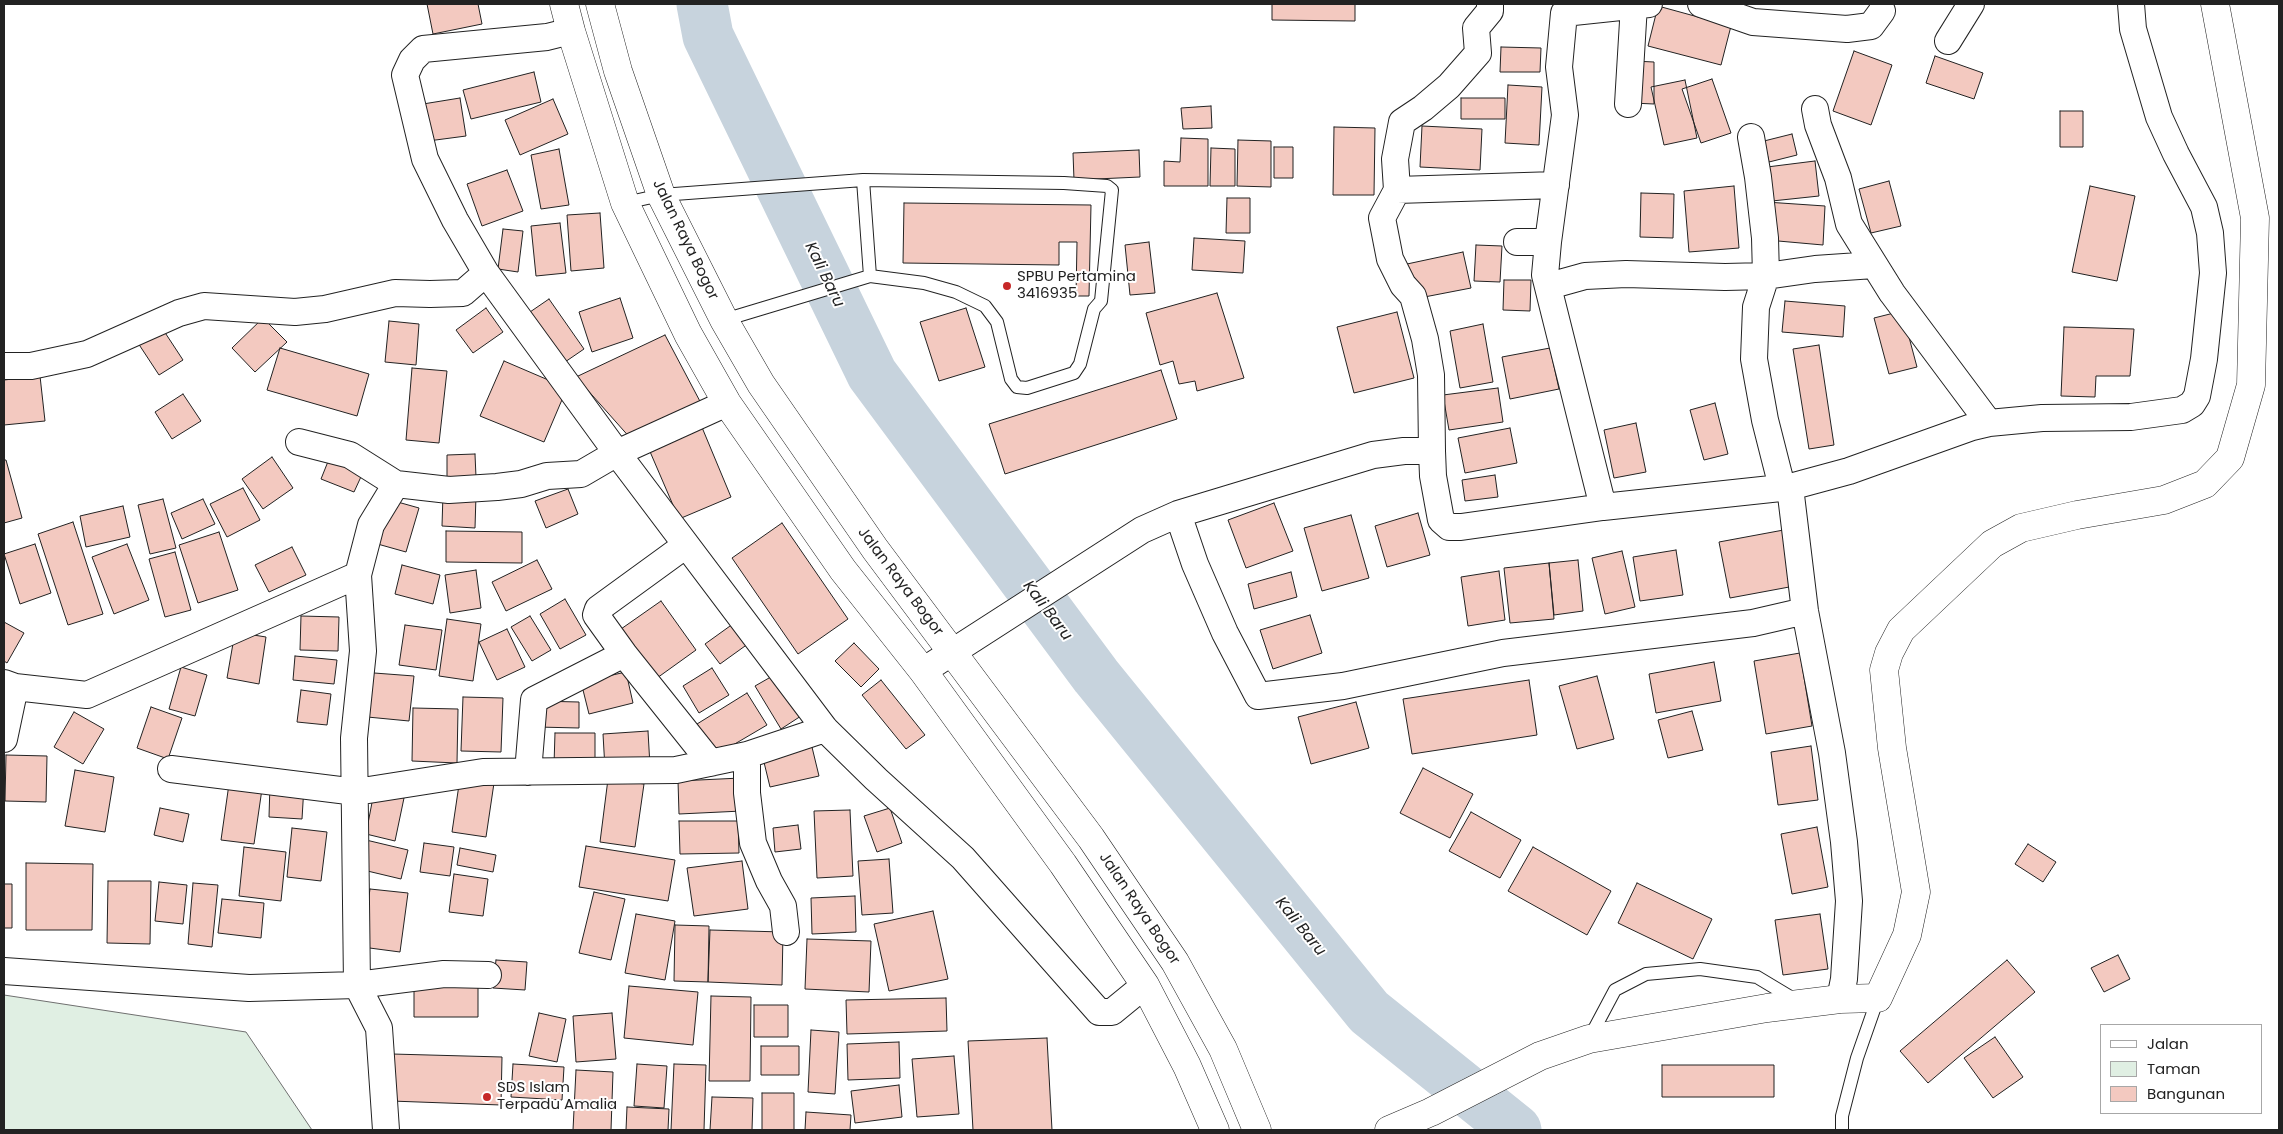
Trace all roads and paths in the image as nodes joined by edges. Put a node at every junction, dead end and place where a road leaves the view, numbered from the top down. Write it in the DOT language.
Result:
graph roads {
  1 [pos="564,4"];
  2 [pos="600,4"];
  3 [pos="1490,4"];
  4 [pos="1641,4"];
  5 [pos="1701,4"];
  6 [pos="1971,4"];
  7 [pos="2131,4"];
  8 [pos="2215,4"];
  9 [pos="1882,11"];
  10 [pos="1750,13"];
  11 [pos="571,31"];
  12 [pos="1948,41"];
  13 [pos="618,71"];
  14 [pos="586,81"];
  15 [pos="1628,104"];
  16 [pos="1815,109"];
  17 [pos="1751,137"];
  18 [pos="863,180"];
  19 [pos="1556,185"];
  20 [pos="1397,190"];
  21 [pos="661,195"];
  22 [pos="624,203"];
  23 [pos="1517,242"];
  24 [pos="1548,242"];
  25 [pos="1874,266"];
  26 [pos="486,273"];
  27 [pos="870,276"];
  28 [pos="1766,276"];
  29 [pos="1548,286"];
  30 [pos="736,316"];
  31 [pos="4,366"];
  32 [pos="727,403"];
  33 [pos="1989,423"];
  34 [pos="299,442"];
  35 [pos="1432,451"];
  36 [pos="617,453"];
  37 [pos="396,484"];
  38 [pos="1786,487"];
  39 [pos="1603,507"];
  40 [pos="1178,514"];
  41 [pos="686,545"];
  42 [pos="358,575"];
  43 [pos="1806,611"];
  44 [pos="953,652"];
  45 [pos="624,654"];
  46 [pos="923,671"];
  47 [pos="9,685"];
  48 [pos="825,729"];
  49 [pos="4,739"];
  50 [pos="747,755"];
  51 [pos="711,763"];
  52 [pos="171,769"];
  53 [pos="528,772"];
  54 [pos="356,792"];
  55 [pos="786,932"];
  56 [pos="4,971"];
  57 [pos="488,975"];
  58 [pos="357,985"];
  59 [pos="1145,985"];
  60 [pos="1878,998"];
  61 [pos="1840,1000"];
  62 [pos="1802,1004"];
  63 [pos="1588,1039"];
  64 [pos="386,1130"];
  65 [pos="1215,1130"];
  66 [pos="1257,1130"];
  67 [pos="1389,1130"];
  68 [pos="1842,1130"];
  1 -- 11 [label="main road"];
  2 -- 13 [label="main road, Jalan Raya Bogor"];
  3 -- 20 [label="street"];
  4 -- 15 [label="street"];
  4 -- 19 [label="street"];
  5 -- 10 [label="street"];
  6 -- 12 [label="street"];
  7 -- 33 [label="street"];
  8 -- 60 [label="main road"];
  9 -- 10 [label="street"];
  11 -- 14 [label="main road"];
  11 -- 26 [label="street"];
  13 -- 14 [label="main road"];
  13 -- 21 [label="main road, Jalan Raya Bogor"];
  14 -- 22 [label="main road"];
  16 -- 25 [label="street"];
  17 -- 28 [label="street"];
  18 -- 21 [label="lane"];
  18 -- 27 [label="lane"];
  18 -- 27 [label="lane"];
  19 -- 20 [label="street"];
  19 -- 24 [label="street"];
  20 -- 35 [label="street"];
  21 -- 22 [label="lane"];
  21 -- 30 [label="main road, Jalan Raya Bogor"];
  22 -- 32 [label="main road"];
  23 -- 24 [label="street"];
  24 -- 29 [label="street"];
  25 -- 28 [label="street"];
  25 -- 33 [label="street"];
  26 -- 31 [label="street"];
  26 -- 36 [label="street"];
  27 -- 30 [label="lane"];
  28 -- 29 [label="street"];
  28 -- 38 [label="street"];
  29 -- 39 [label="street"];
  30 -- 44 [label="main road, Jalan Raya Bogor"];
  32 -- 36 [label="street"];
  32 -- 46 [label="main road"];
  33 -- 38 [label="street"];
  34 -- 37 [label="street"];
  35 -- 39 [label="street"];
  35 -- 40 [label="street"];
  36 -- 37 [label="street"];
  36 -- 41 [label="street"];
  37 -- 42 [label="street"];
  38 -- 39 [label="street"];
  38 -- 43 [label="street"];
  40 -- 43 [label="street"];
  40 -- 44 [label="street"];
  41 -- 45 [label="street"];
  41 -- 48 [label="street"];
  42 -- 47 [label="street"];
  42 -- 54 [label="street"];
  43 -- 61 [label="street"];
  44 -- 46 [label="street"];
  44 -- 66 [label="main road, Jalan Raya Bogor"];
  45 -- 51 [label="street"];
  45 -- 53 [label="street"];
  46 -- 59 [label="main road"];
  47 -- 49 [label="street"];
  48 -- 50 [label="street"];
  48 -- 59 [label="street"];
  50 -- 51 [label="street"];
  50 -- 55 [label="street"];
  51 -- 53 [label="street"];
  52 -- 54 [label="street"];
  53 -- 54 [label="street"];
  54 -- 58 [label="street"];
  56 -- 58 [label="street"];
  57 -- 58 [label="street"];
  58 -- 64 [label="street"];
  59 -- 65 [label="main road"];
  60 -- 61 [label="main road"];
  60 -- 68 [label="lane"];
  61 -- 62 [label="main road"];
  62 -- 63 [label="main road"];
  62 -- 63 [label="lane"];
  63 -- 67 [label="main road"];
}
